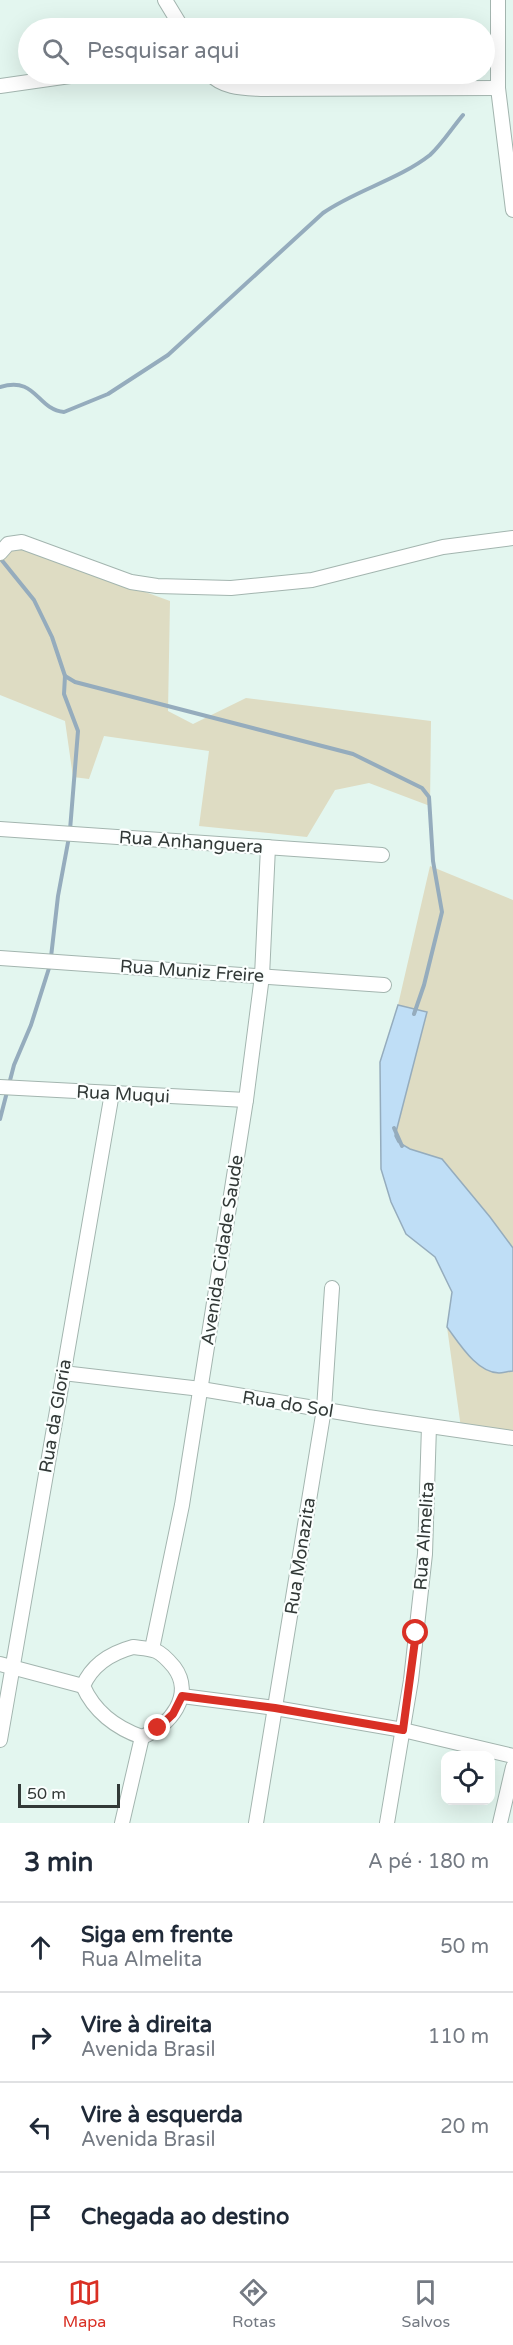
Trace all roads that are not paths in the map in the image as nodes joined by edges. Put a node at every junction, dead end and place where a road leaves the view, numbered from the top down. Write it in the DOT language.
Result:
graph roads {
  1 [pos="165,0"];
  2 [pos="498,0"];
  3 [pos="176,18"];
  4 [pos="18,83"];
  5 [pos="227,84"];
  6 [pos="0,86"];
  7 [pos="498,88"];
  8 [pos="513,210"];
  9 [pos="513,538"];
  10 [pos="0,552"];
  11 [pos="0,829"];
  12 [pos="268,847"];
  13 [pos="382,855"];
  14 [pos="0,958"];
  15 [pos="261,976"];
  16 [pos="384,985"];
  17 [pos="0,1087"];
  18 [pos="112,1093"];
  19 [pos="246,1100"];
  20 [pos="332,1288"];
  21 [pos="63,1373"];
  22 [pos="201,1389"];
  23 [pos="324,1409"];
  24 [pos="429,1426"];
  25 [pos="513,1438"];
  26 [pos="152,1649"];
  27 [pos="6,1665"];
  28 [pos="83,1686"];
  29 [pos="182,1696"];
  30 [pos="275,1708"];
  31 [pos="403,1730"];
  32 [pos="142,1737"];
  33 [pos="0,1740"];
  34 [pos="513,1756"];
  35 [pos="513,1767"];
  36 [pos="122,1823"];
  37 [pos="256,1823"];
  38 [pos="387,1823"];
  39 [pos="500,1823"];
  1 -- 3 [label="street"];
  2 -- 7 [label="street"];
  4 -- 6 [label="street"];
  5 -- 7 [label="street"];
  7 -- 8 [label="street"];
  9 -- 10 [label="street"];
  11 -- 12 [label="street, Rua Anhanguera"];
  12 -- 13 [label="street, Rua Anhanguera"];
  12 -- 15 [label="street, Avenida Cidade Saude"];
  14 -- 15 [label="street, Rua Muniz Freire"];
  15 -- 16 [label="street, Rua Muniz Freire"];
  15 -- 19 [label="street, Avenida Cidade Saude"];
  17 -- 18 [label="street, Rua Muqui"];
  18 -- 19 [label="street, Rua Muqui"];
  18 -- 21 [label="street, Rua da Gloria"];
  19 -- 22 [label="street, Avenida Cidade Saude"];
  20 -- 23 [label="street, Rua Monazita"];
  21 -- 22 [label="street, Rua do Sol"];
  21 -- 27 [label="street, Rua da Gloria"];
  22 -- 23 [label="street, Rua do Sol"];
  22 -- 26 [label="street, Avenida Cidade Saude"];
  23 -- 24 [label="street, Rua do Sol"];
  23 -- 30 [label="street, Rua Monazita"];
  24 -- 25 [label="street, Rua do Sol"];
  24 -- 31 [label="street, Rua Almelita"];
  26 -- 28 [label="street"];
  26 -- 29 [label="street"];
  27 -- 28 [label="street"];
  27 -- 33 [label="street, Rua da Gloria"];
  28 -- 32 [label="street"];
  29 -- 30 [label="street"];
  29 -- 32 [label="street"];
  30 -- 31 [label="street"];
  30 -- 37 [label="street, Rua Monazita"];
  31 -- 34 [label="street"];
  31 -- 38 [label="street, Rua Almelita"];
  32 -- 36 [label="street"];
  35 -- 39 [label="street"];
}
